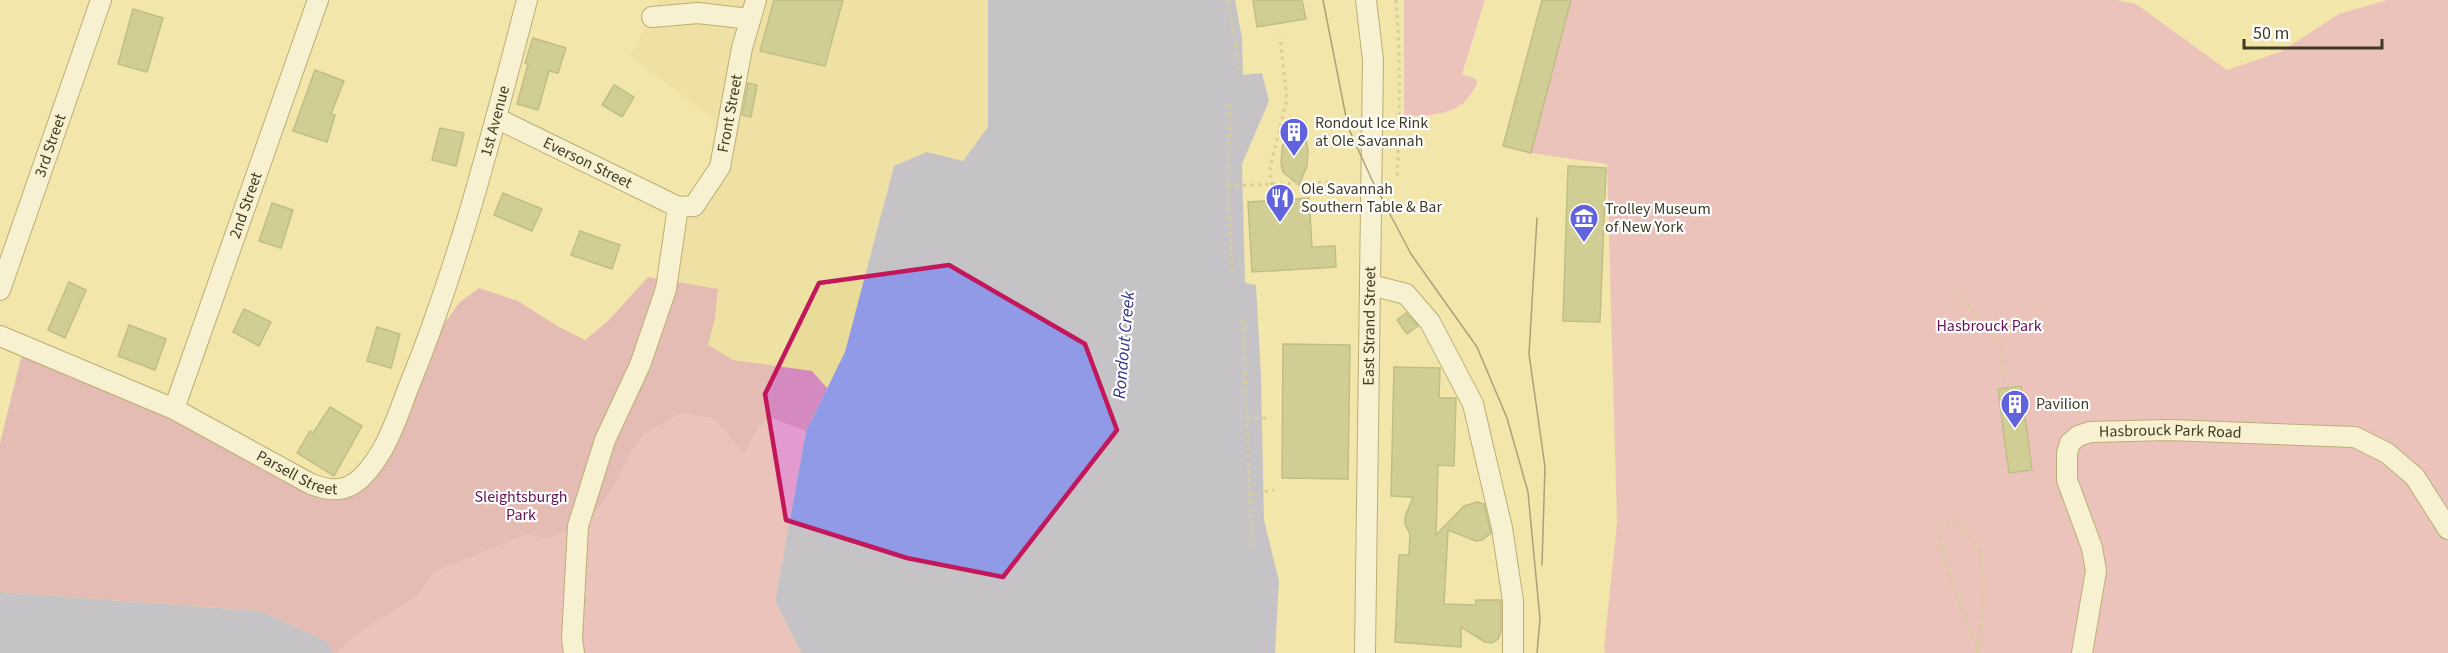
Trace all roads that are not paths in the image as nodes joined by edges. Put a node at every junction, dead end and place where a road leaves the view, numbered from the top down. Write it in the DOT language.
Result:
graph roads {
  1 [pos="101,0"];
  2 [pos="318,0"];
  3 [pos="527,0"];
  4 [pos="756,0"];
  5 [pos="1366,0"];
  6 [pos="652,17"];
  7 [pos="750,19"];
  8 [pos="496,118"];
  9 [pos="678,207"];
  10 [pos="459,242"];
  11 [pos="1371,285"];
  12 [pos="0,290"];
  13 [pos="0,336"];
  14 [pos="174,410"];
  15 [pos="2448,529"];
  16 [pos="574,653"];
  17 [pos="1365,653"];
  18 [pos="1513,653"];
  19 [pos="2082,653"];
  1 -- 12 [label="street, 3rd Street"];
  2 -- 14 [label="street, 2nd Street"];
  3 -- 8 [label="street, 1st Avenue"];
  4 -- 7 [label="street, Front Street"];
  5 -- 11 [label="street, East Strand Street"];
  6 -- 7 [label="street"];
  7 -- 9 [label="street, Front Street"];
  8 -- 9 [label="street, Everson Street"];
  8 -- 10 [label="street, 1st Avenue"];
  9 -- 16 [label="street"];
  10 -- 14 [label="street, Parsell Street"];
  11 -- 17 [label="street, East Strand Street"];
  11 -- 18 [label="street"];
  13 -- 14 [label="street, Parsell Street"];
  15 -- 19 [label="street, Hasbrouck Park Road"];
}
